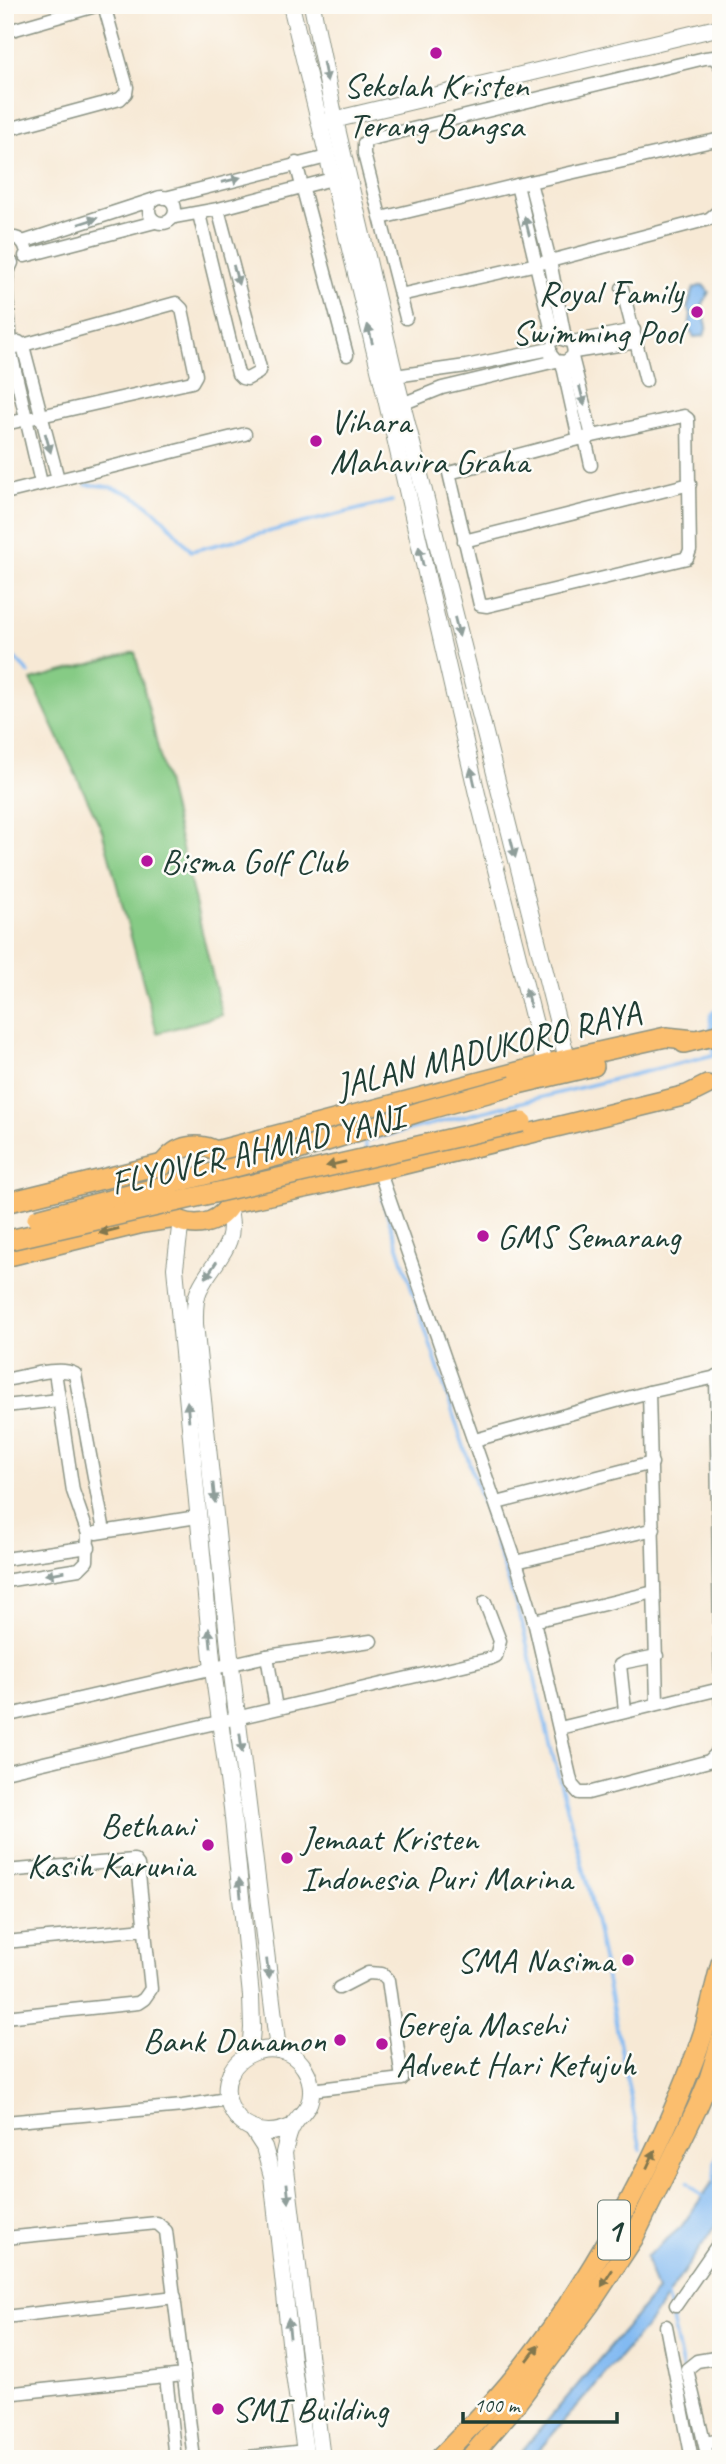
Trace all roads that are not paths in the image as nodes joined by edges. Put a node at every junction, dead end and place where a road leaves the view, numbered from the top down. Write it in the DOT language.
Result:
graph roads {
  1 [pos="102,5"];
  2 [pos="290,5"];
  3 [pos="312,5"];
  4 [pos="721,27"];
  5 [pos="5,32"];
  6 [pos="721,67"];
  7 [pos="327,122"];
  8 [pos="5,130"];
  9 [pos="721,139"];
  10 [pos="327,157"];
  11 [pos="296,163"];
  12 [pos="332,179"];
  13 [pos="530,181"];
  14 [pos="302,185"];
  15 [pos="517,185"];
  16 [pos="160,199"];
  17 [pos="218,209"];
  18 [pos="721,209"];
  19 [pos="200,214"];
  20 [pos="174,217"];
  21 [pos="381,218"];
  22 [pos="155,222"];
  23 [pos="5,240"];
  24 [pos="24,249"];
  25 [pos="7,261"];
  26 [pos="550,261"];
  27 [pos="537,263"];
  28 [pos="622,288"];
  29 [pos="401,295"];
  30 [pos="406,318"];
  31 [pos="635,336"];
  32 [pos="13,348"];
  33 [pos="563,350"];
  34 [pos="347,355"];
  35 [pos="466,366"];
  36 [pos="436,371"];
  37 [pos="395,376"];
  38 [pos="646,381"];
  39 [pos="470,382"];
  40 [pos="440,389"];
  41 [pos="402,404"];
  42 [pos="40,415"];
  43 [pos="26,419"];
  44 [pos="5,424"];
  45 [pos="245,434"];
  46 [pos="586,437"];
  47 [pos="591,465"];
  48 [pos="58,479"];
  49 [pos="41,484"];
  50 [pos="690,484"];
  51 [pos="5,493"];
  52 [pos="464,541"];
  53 [pos="706,1038"];
  54 [pos="567,1059"];
  55 [pos="545,1064"];
  56 [pos="714,1083"];
  57 [pos="513,1086"];
  58 [pos="216,1151"];
  59 [pos="163,1164"];
  60 [pos="371,1172"];
  61 [pos="231,1201"];
  62 [pos="5,1203"];
  63 [pos="173,1215"];
  64 [pos="5,1227"];
  65 [pos="5,1241"];
  66 [pos="5,1257"];
  67 [pos="55,1372"];
  68 [pos="719,1376"];
  69 [pos="5,1380"];
  70 [pos="649,1392"];
  71 [pos="59,1400"];
  72 [pos="5,1406"];
  73 [pos="85,1436"];
  74 [pos="63,1440"];
  75 [pos="475,1440"];
  76 [pos="652,1463"];
  77 [pos="497,1503"];
  78 [pos="197,1517"];
  79 [pos="654,1529"];
  80 [pos="104,1531"];
  81 [pos="89,1541"];
  82 [pos="5,1559"];
  83 [pos="516,1562"];
  84 [pos="5,1581"];
  85 [pos="654,1592"];
  86 [pos="485,1602"];
  87 [pos="534,1621"];
  88 [pos="371,1641"];
  89 [pos="267,1656"];
  90 [pos="657,1656"];
  91 [pos="232,1666"];
  92 [pos="213,1670"];
  93 [pos="720,1689"];
  94 [pos="657,1702"];
  95 [pos="721,1704"];
  96 [pos="276,1708"];
  97 [pos="625,1710"];
  98 [pos="5,1716"];
  99 [pos="238,1717"];
  100 [pos="220,1721"];
  101 [pos="559,1728"];
  102 [pos="721,1743"];
  103 [pos="5,1772"];
  104 [pos="249,1806"];
  105 [pos="232,1808"];
  106 [pos="5,1871"];
  107 [pos="145,1929"];
  108 [pos="5,1942"];
  109 [pos="721,1964"];
  110 [pos="339,1988"];
  111 [pos="5,2017"];
  112 [pos="721,2040"];
  113 [pos="278,2050"];
  114 [pos="250,2053"];
  115 [pos="718,2063"];
  116 [pos="312,2090"];
  117 [pos="227,2099"];
  118 [pos="5,2122"];
  119 [pos="293,2126"];
  120 [pos="253,2130"];
  121 [pos="5,2238"];
  122 [pos="721,2239"];
  123 [pos="175,2297"];
  124 [pos="676,2305"];
  125 [pos="5,2317"];
  126 [pos="666,2326"];
  127 [pos="721,2357"];
  128 [pos="184,2375"];
  129 [pos="166,2377"];
  130 [pos="314,2393"];
  131 [pos="5,2394"];
  132 [pos="297,2396"];
  133 [pos="479,2433"];
  134 [pos="721,2440"];
  135 [pos="705,2443"];
  136 [pos="305,2455"];
  137 [pos="175,2459"];
  138 [pos="194,2459"];
  139 [pos="229,2459"];
  140 [pos="322,2459"];
  141 [pos="439,2459"];
  142 [pos="469,2459"];
  143 [pos="692,2459"];
  144 [pos="708,2459"];
  1 -- 5 [label="street"];
  1 -- 8 [label="street"];
  2 -- 7 [label="street"];
  3 -- 7 [label="street, one-way"];
  4 -- 7 [label="street"];
  6 -- 21 [label="street"];
  7 -- 10 [label="street"];
  7 -- 37 [label="street"];
  9 -- 13 [label="street"];
  10 -- 11 [label="street"];
  10 -- 12 [label="street"];
  11 -- 14 [label="street"];
  16 -- 11 [label="street, one-way"];
  12 -- 14 [label="street"];
  55 -- 12 [label="street, one-way"];
  13 -- 15 [label="street"];
  13 -- 26 [label="street"];
  14 -- 17 [label="street"];
  14 -- 34 [label="street"];
  15 -- 21 [label="street"];
  27 -- 15 [label="street, one-way"];
  16 -- 20 [label="street"];
  16 -- 22 [label="street"];
  24 -- 16 [label="street, one-way"];
  17 -- 19 [label="street"];
  17 -- 19 [label="street, one-way"];
  18 -- 26 [label="street"];
  19 -- 20 [label="street"];
  20 -- 22 [label="street"];
  21 -- 29 [label="street"];
  22 -- 24 [label="street"];
  23 -- 24 [label="street"];
  24 -- 25 [label="street"];
  25 -- 32 [label="street"];
  26 -- 27 [label="street"];
  26 -- 33 [label="street"];
  27 -- 29 [label="street"];
  27 -- 33 [label="street"];
  28 -- 31 [label="street"];
  29 -- 30 [label="street"];
  31 -- 33 [label="street"];
  31 -- 38 [label="street"];
  32 -- 42 [label="street"];
  32 -- 42 [label="street"];
  32 -- 43 [label="street"];
  33 -- 35 [label="street"];
  33 -- 39 [label="street"];
  33 -- 46 [label="street"];
  35 -- 36 [label="street"];
  35 -- 39 [label="street"];
  36 -- 37 [label="street"];
  36 -- 40 [label="street"];
  37 -- 41 [label="street"];
  39 -- 40 [label="street"];
  40 -- 41 [label="street"];
  41 -- 54 [label="street, one-way"];
  42 -- 43 [label="street"];
  42 -- 48 [label="street, one-way"];
  43 -- 44 [label="street"];
  43 -- 49 [label="street"];
  45 -- 48 [label="street"];
  46 -- 47 [label="street"];
  46 -- 50 [label="street"];
  46 -- 52 [label="street"];
  48 -- 49 [label="street"];
  49 -- 51 [label="street"];
  50 -- 52 [label="street"];
  50 -- 52 [label="street"];
  53 -- 54 [label="highway, JALAN MADUKORO RAYA"];
  53 -- 57 [label="highway, JALAN MADUKORO RAYA"];
  54 -- 55 [label="highway, JALAN MADUKORO RAYA"];
  55 -- 58 [label="highway, JALAN MADUKORO RAYA"];
  56 -- 60 [label="highway"];
  56 -- 65 [label="highway, FLYOVER AHMAD YANI, one-way, bridge"];
  57 -- 64 [label="highway, FLYOVER AHMAD YANI, bridge"];
  58 -- 59 [label="highway"];
  58 -- 61 [label="highway, bridge"];
  59 -- 62 [label="highway"];
  59 -- 63 [label="highway, bridge"];
  60 -- 61 [label="highway"];
  60 -- 75 [label="street"];
  61 -- 63 [label="highway"];
  61 -- 91 [label="street, one-way"];
  63 -- 66 [label="highway, one-way"];
  78 -- 63 [label="street, one-way"];
  67 -- 69 [label="street"];
  67 -- 71 [label="street"];
  67 -- 73 [label="street"];
  68 -- 70 [label="street"];
  68 -- 93 [label="street"];
  70 -- 75 [label="street"];
  70 -- 76 [label="street"];
  71 -- 72 [label="street"];
  71 -- 74 [label="street"];
  73 -- 74 [label="street"];
  73 -- 80 [label="street"];
  74 -- 81 [label="street"];
  75 -- 77 [label="street"];
  76 -- 77 [label="street"];
  76 -- 79 [label="street"];
  77 -- 83 [label="street"];
  78 -- 80 [label="street"];
  92 -- 78 [label="street, one-way"];
  79 -- 83 [label="street"];
  79 -- 85 [label="street"];
  80 -- 81 [label="street"];
  81 -- 82 [label="street"];
  81 -- 84 [label="street, one-way"];
  83 -- 87 [label="street"];
  85 -- 87 [label="street"];
  85 -- 90 [label="street"];
  86 -- 96 [label="street"];
  87 -- 101 [label="street"];
  88 -- 89 [label="street"];
  89 -- 91 [label="street"];
  89 -- 96 [label="street"];
  90 -- 94 [label="street"];
  90 -- 97 [label="street"];
  91 -- 92 [label="street"];
  91 -- 99 [label="street"];
  92 -- 98 [label="street"];
  92 -- 100 [label="street"];
  93 -- 94 [label="street"];
  93 -- 95 [label="street"];
  94 -- 97 [label="street"];
  96 -- 99 [label="street"];
  97 -- 101 [label="street"];
  99 -- 100 [label="street"];
  99 -- 104 [label="street, one-way"];
  100 -- 103 [label="street"];
  100 -- 105 [label="street"];
  101 -- 102 [label="street"];
  104 -- 105 [label="street"];
  104 -- 113 [label="street, one-way"];
  114 -- 105 [label="street, one-way"];
  106 -- 107 [label="street"];
  107 -- 108 [label="street"];
  107 -- 111 [label="street"];
  133 -- 109 [label="highway, 1, one-way"];
  110 -- 116 [label="street"];
  112 -- 115 [label="highway, 1"];
  113 -- 114 [label="street"];
  113 -- 116 [label="street"];
  114 -- 117 [label="street"];
  115 -- 133 [label="highway, 1, one-way"];
  116 -- 119 [label="street"];
  117 -- 118 [label="street"];
  117 -- 120 [label="street"];
  119 -- 120 [label="street"];
  119 -- 130 [label="street, one-way"];
  132 -- 120 [label="street, one-way"];
  121 -- 123 [label="street"];
  122 -- 124 [label="street"];
  123 -- 125 [label="street"];
  123 -- 128 [label="street"];
  126 -- 143 [label="street"];
  127 -- 135 [label="street"];
  128 -- 129 [label="street"];
  128 -- 138 [label="street"];
  129 -- 131 [label="street"];
  129 -- 137 [label="street"];
  130 -- 132 [label="street"];
  130 -- 140 [label="street"];
  132 -- 136 [label="street"];
  133 -- 141 [label="highway, 1"];
  133 -- 142 [label="highway, 1"];
  134 -- 135 [label="street"];
  135 -- 144 [label="street"];
  136 -- 139 [label="street"];
}
